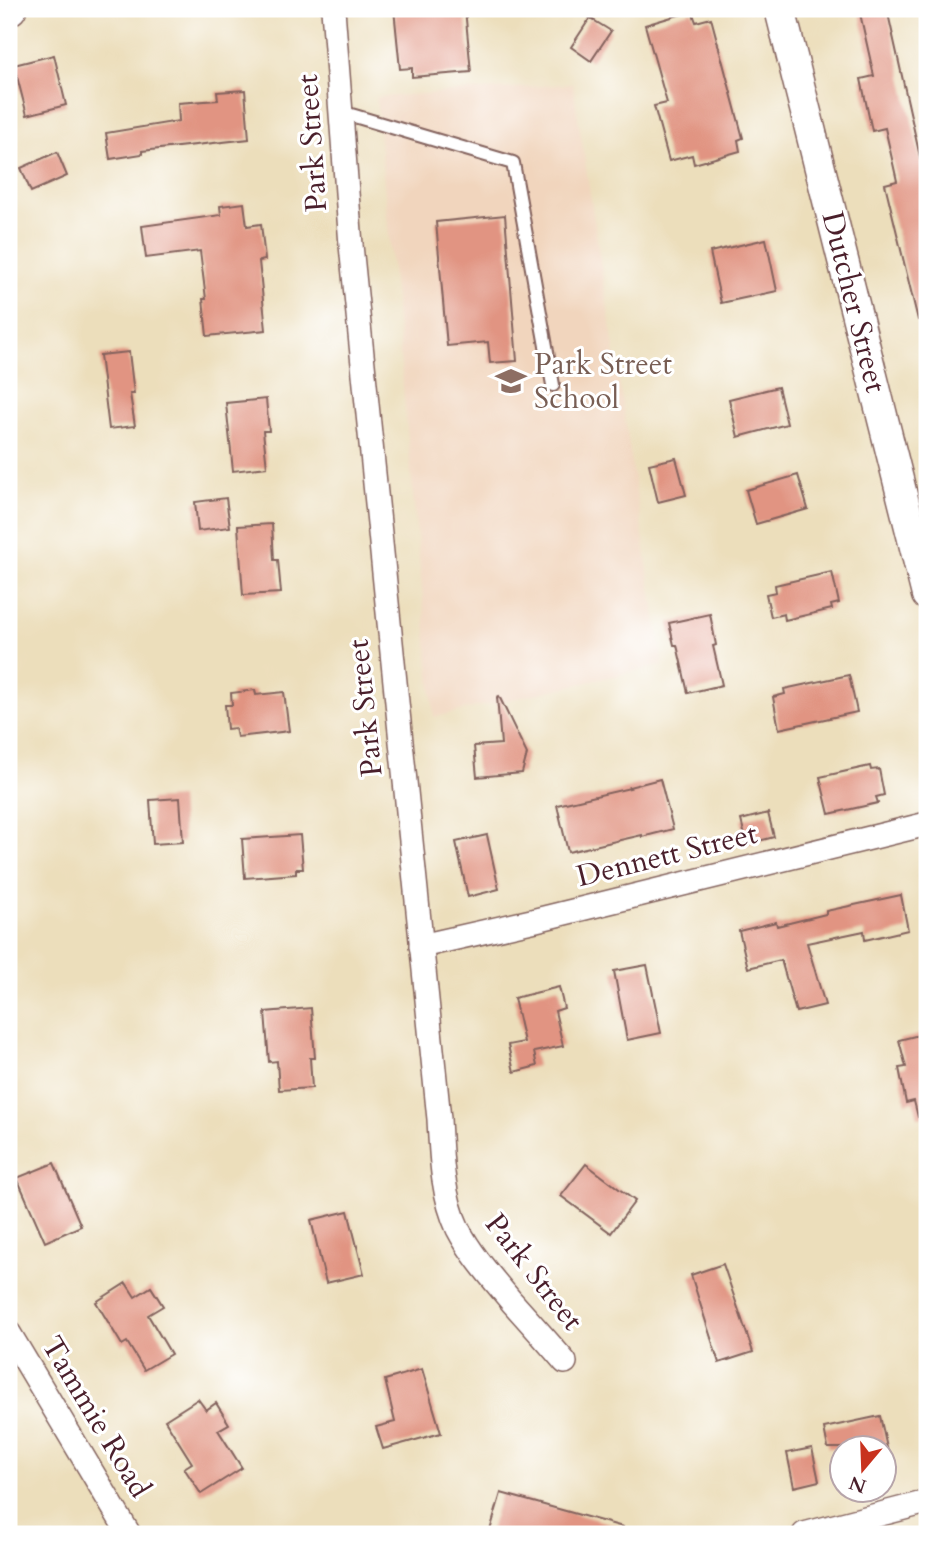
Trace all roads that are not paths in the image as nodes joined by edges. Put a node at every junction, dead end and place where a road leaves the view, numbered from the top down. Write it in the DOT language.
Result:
graph roads {
  1 [pos="334,9"];
  2 [pos="780,9"];
  3 [pos="341,112"];
  4 [pos="553,385"];
  5 [pos="927,595"];
  6 [pos="927,824"];
  7 [pos="421,946"];
  8 [pos="9,1333"];
  9 [pos="565,1362"];
  10 [pos="927,1502"];
  11 [pos="128,1534"];
  12 [pos="804,1534"];
  1 -- 3 [label="street, Park Street"];
  2 -- 5 [label="street, Dutcher Street"];
  3 -- 4 [label="lane"];
  3 -- 7 [label="street, Park Street"];
  6 -- 7 [label="street, Dennett Street"];
  7 -- 9 [label="street, Park Street"];
  8 -- 11 [label="street, Tammie Road"];
  10 -- 12 [label="street"];
}
